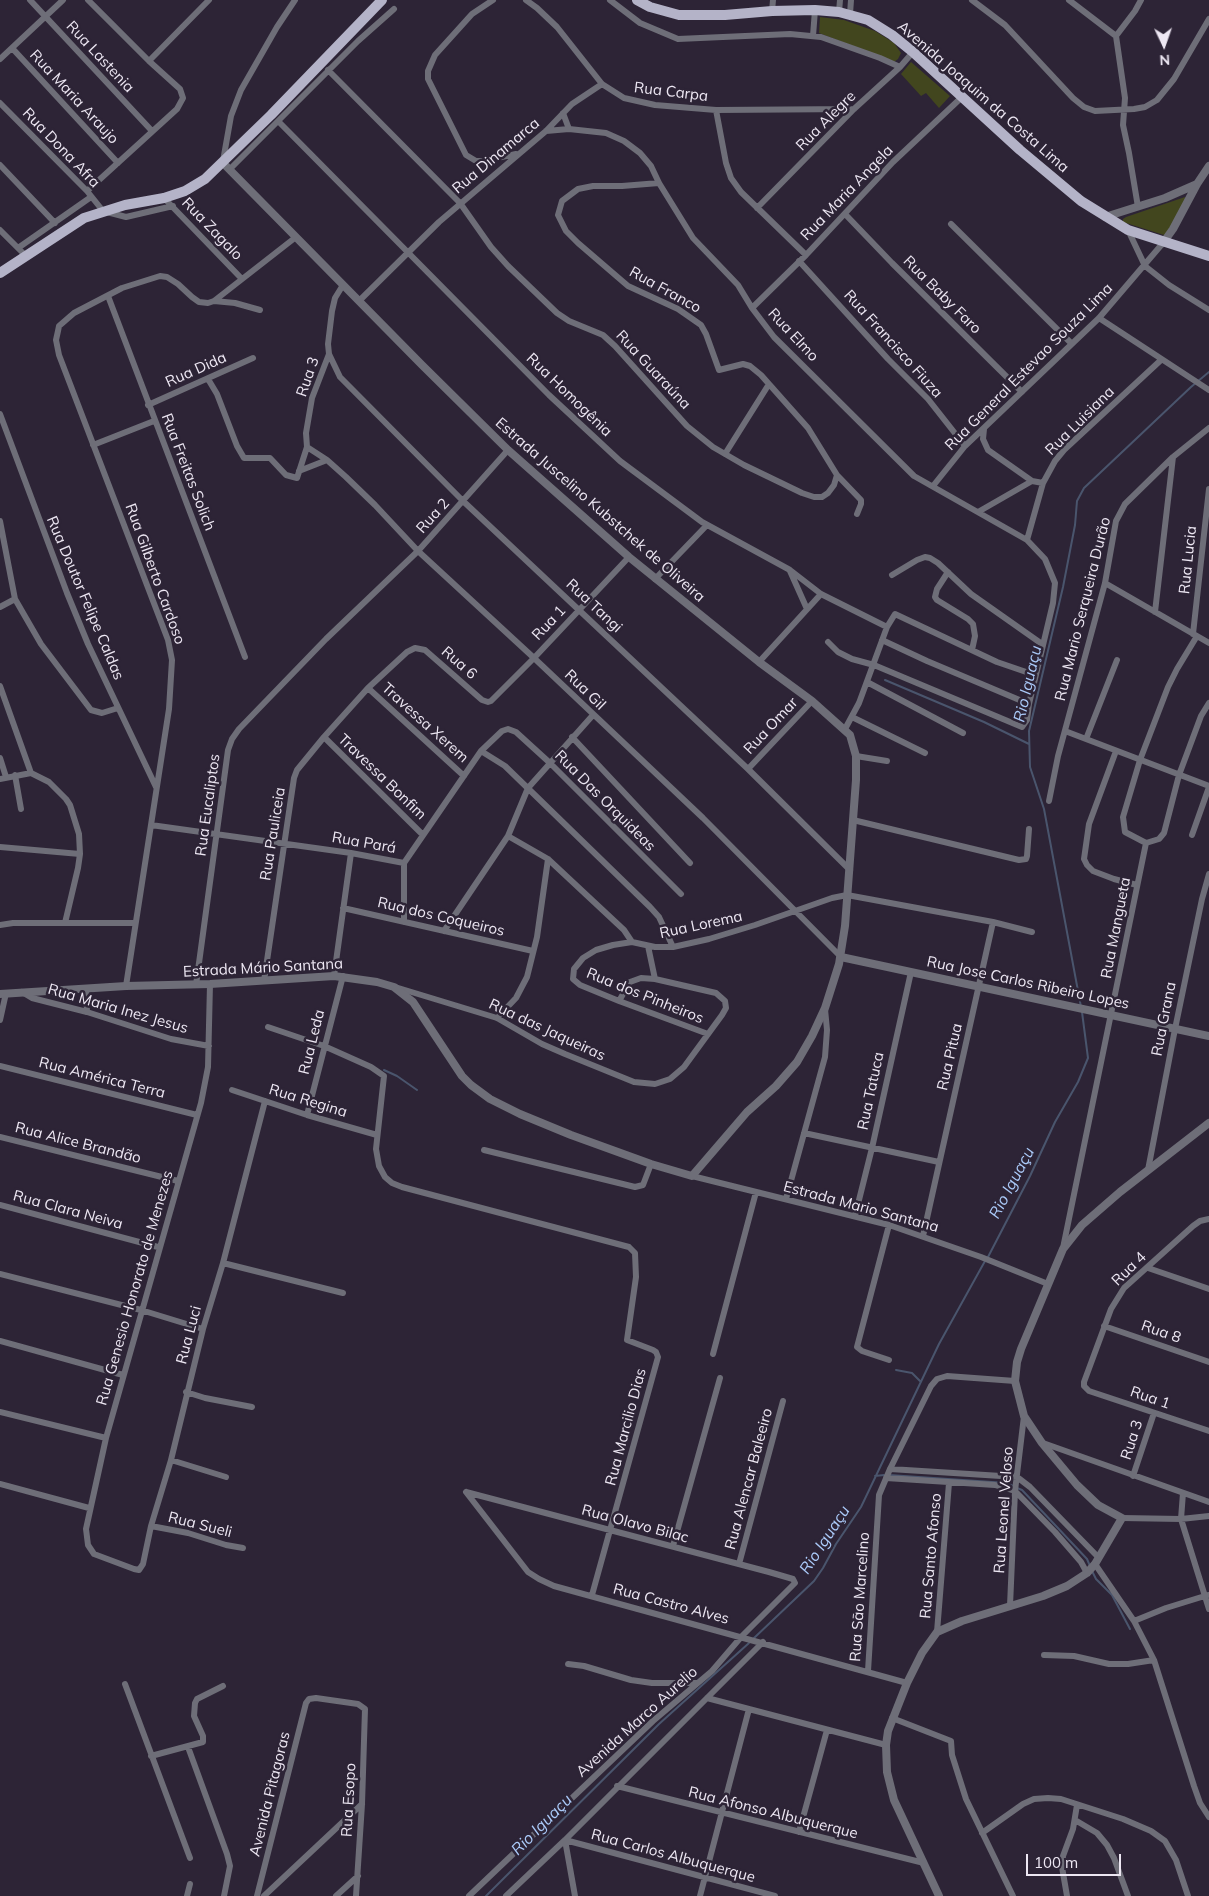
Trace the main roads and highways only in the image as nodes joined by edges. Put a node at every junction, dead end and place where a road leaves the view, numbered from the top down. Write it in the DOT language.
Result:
graph roads {
  1 [pos="382,0"];
  2 [pos="637,0"];
  3 [pos="773,5"];
  4 [pos="1209,256"];
  5 [pos="0,273"];
  1 -- 5 [label="main road"];
  2 -- 3 [label="main road, Avenida Joaquim da Costa Lima"];
  3 -- 4 [label="main road, Avenida Joaquim da Costa Lima"];
}
